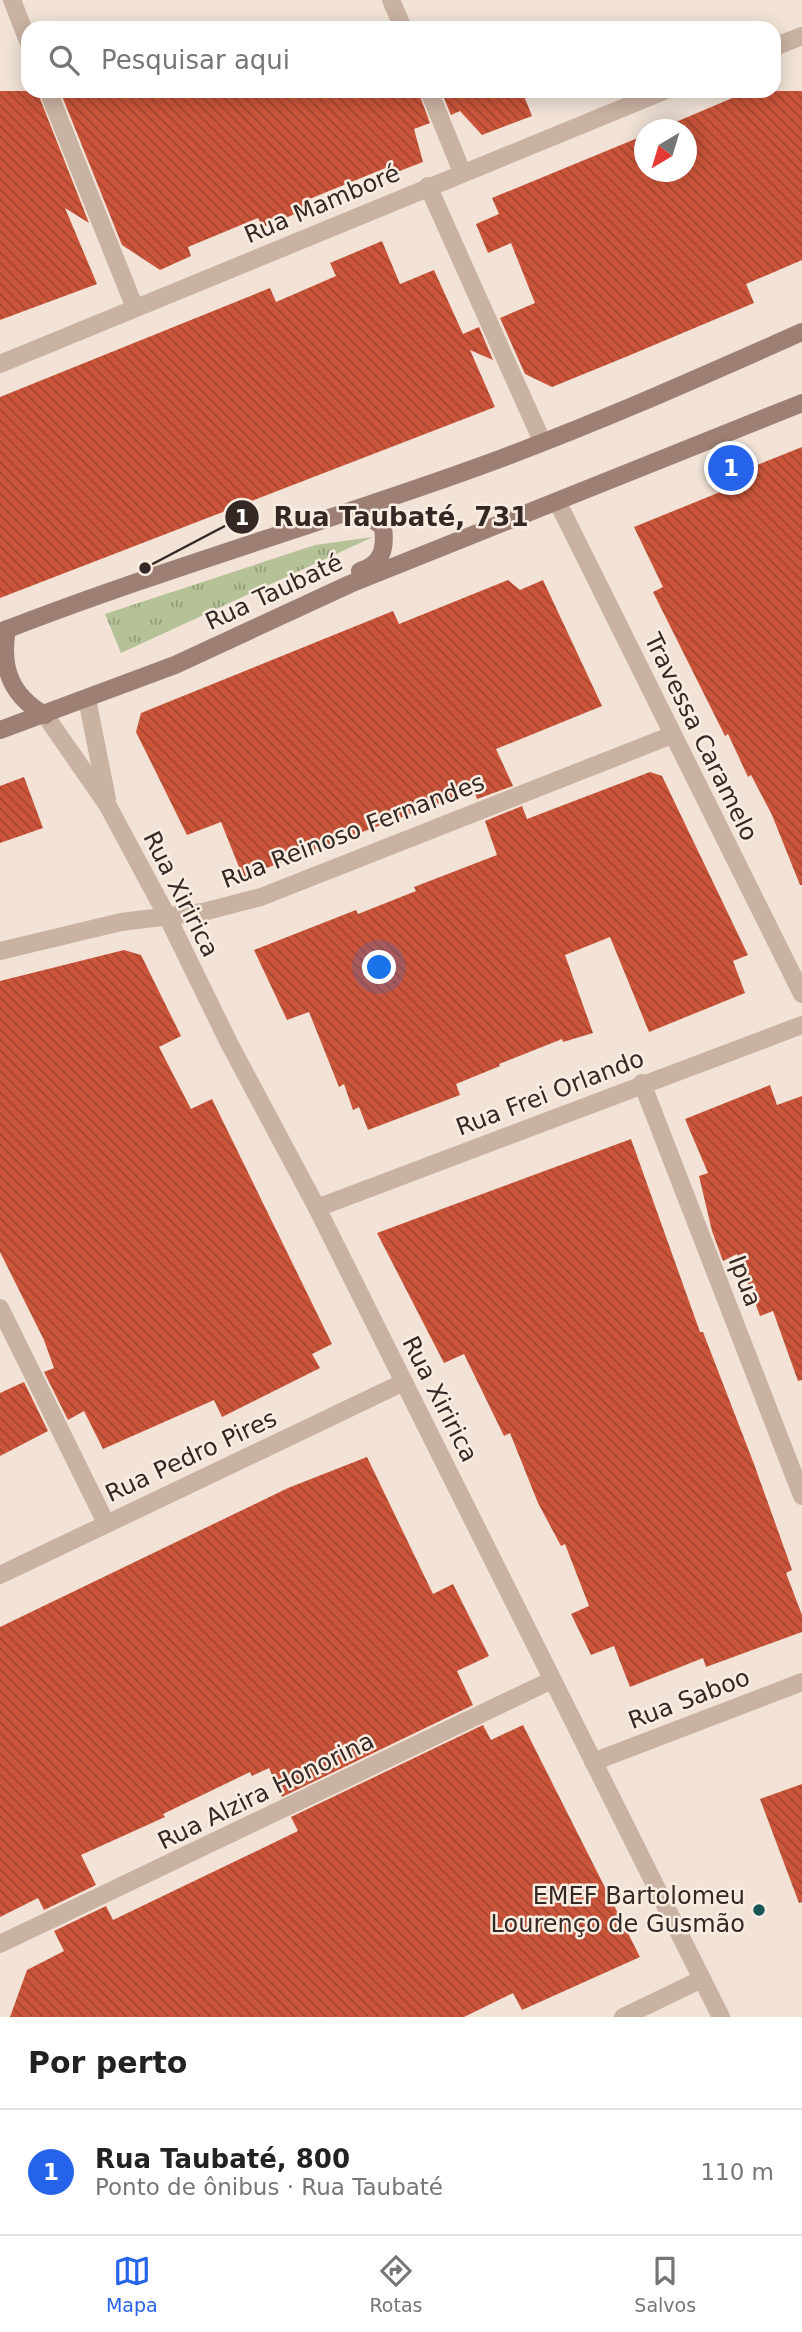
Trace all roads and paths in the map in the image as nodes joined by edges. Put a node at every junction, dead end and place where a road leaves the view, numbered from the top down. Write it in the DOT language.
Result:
graph roads {
  1 [pos="12,0"];
  2 [pos="391,0"];
  3 [pos="400,21"];
  4 [pos="21,23"];
  5 [pos="802,36"];
  6 [pos="781,44"];
  7 [pos="51,98"];
  8 [pos="432,98"];
  9 [pos="647,98"];
  10 [pos="462,172"];
  11 [pos="428,186"];
  12 [pos="135,308"];
  13 [pos="802,332"];
  14 [pos="0,364"];
  15 [pos="802,403"];
  16 [pos="542,441"];
  17 [pos="557,501"];
  18 [pos="340,514"];
  19 [pos="349,584"];
  20 [pos="4,631"];
  21 [pos="87,699"];
  22 [pos="45,715"];
  23 [pos="0,730"];
  24 [pos="673,734"];
  25 [pos="108,806"];
  26 [pos="167,916"];
  27 [pos="0,951"];
  28 [pos="802,994"];
  29 [pos="802,1025"];
  30 [pos="642,1083"];
  31 [pos="317,1208"];
  32 [pos="0,1308"];
  33 [pos="404,1382"];
  34 [pos="802,1496"];
  35 [pos="106,1523"];
  36 [pos="0,1574"];
  37 [pos="552,1679"];
  38 [pos="802,1682"];
  39 [pos="593,1762"];
  40 [pos="0,1944"];
  41 [pos="702,1979"];
  42 [pos="623,2017"];
  43 [pos="720,2017"];
  1 -- 4 [label="street"];
  2 -- 3 [label="street"];
  5 -- 6 [label="street"];
  7 -- 12 [label="street"];
  8 -- 10 [label="street"];
  9 -- 10 [label="street, Rua Mamboré"];
  10 -- 11 [label="street, Rua Mamboré"];
  11 -- 12 [label="street, Rua Mamboré"];
  11 -- 16 [label="street"];
  12 -- 14 [label="street, Rua Mamboré"];
  13 -- 16 [label="main road, Rua Taubaté"];
  15 -- 17 [label="main road, Rua Taubaté"];
  16 -- 18 [label="main road, Rua Taubaté"];
  17 -- 19 [label="main road, Rua Taubaté"];
  17 -- 24 [label="street, Travessa Caramelo"];
  18 -- 19 [label="main road"];
  18 -- 20 [label="main road, Rua Taubaté"];
  19 -- 21 [label="main road, Rua Taubaté"];
  20 -- 22 [label="main road"];
  21 -- 22 [label="main road, Rua Taubaté"];
  21 -- 25 [label="street, Rua Xiririca"];
  22 -- 23 [label="main road, Rua Taubaté"];
  22 -- 25 [label="street, Rua Xiririca"];
  24 -- 26 [label="street, Rua Reinoso Fernandes"];
  24 -- 28 [label="street, Travessa Caramelo"];
  25 -- 26 [label="street, Rua Xiririca"];
  26 -- 27 [label="street, Rua Reinoso Fernandes"];
  26 -- 31 [label="street, Rua Xiririca"];
  29 -- 30 [label="street, Rua Frei Orlando"];
  30 -- 31 [label="street, Rua Frei Orlando"];
  30 -- 34 [label="street, Ipua"];
  31 -- 33 [label="street, Rua Xiririca"];
  32 -- 35 [label="street"];
  33 -- 35 [label="street, Rua Pedro Pires"];
  33 -- 37 [label="street, Rua Xiririca"];
  35 -- 36 [label="street, Rua Pedro Pires"];
  37 -- 39 [label="street, Rua Xiririca"];
  37 -- 40 [label="street, Rua Alzira Honorina"];
  38 -- 39 [label="street, Rua Saboo"];
  39 -- 41 [label="street, Rua Xiririca"];
  41 -- 42 [label="street"];
  41 -- 43 [label="street, Rua Xiririca"];
}
